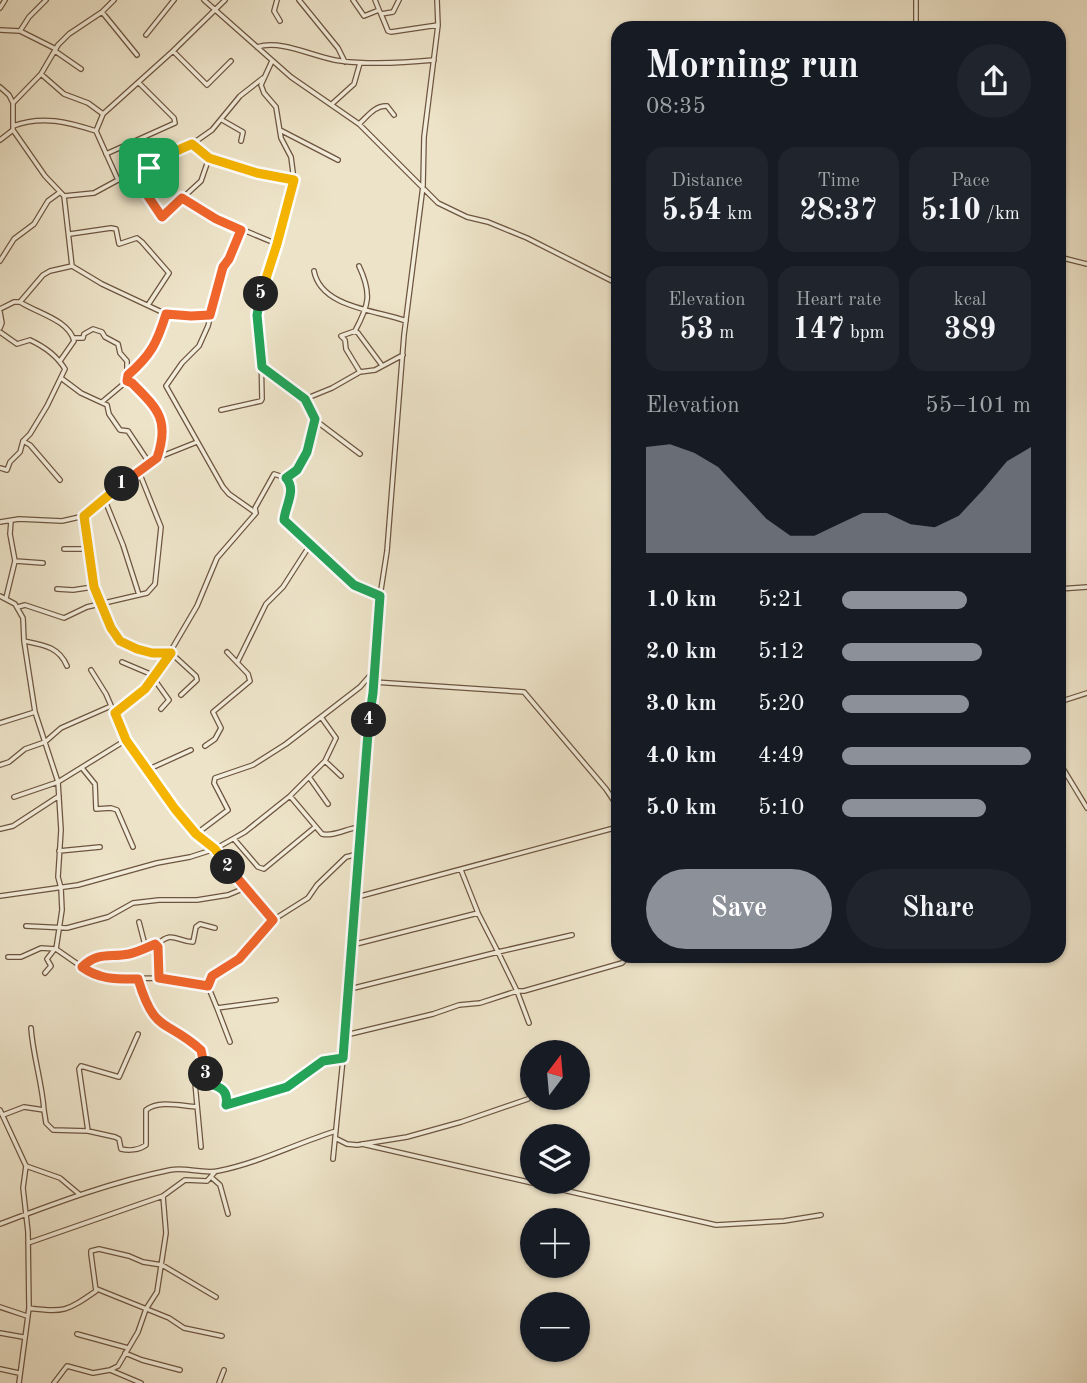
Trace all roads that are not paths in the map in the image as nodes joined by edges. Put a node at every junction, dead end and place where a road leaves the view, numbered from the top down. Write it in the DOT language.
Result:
graph roads {
  1 [pos="5,0"];
  2 [pos="46,0"];
  3 [pos="114,0"];
  4 [pos="174,0"];
  5 [pos="204,0"];
  6 [pos="225,0"];
  7 [pos="277,0"];
  8 [pos="299,0"];
  9 [pos="353,0"];
  10 [pos="375,0"];
  11 [pos="399,0"];
  12 [pos="437,0"];
  13 [pos="916,0"];
  14 [pos="0,8"];
  15 [pos="215,9"];
  16 [pos="102,12"];
  17 [pos="380,12"];
  18 [pos="280,21"];
  19 [pos="916,21"];
  20 [pos="438,25"];
  21 [pos="0,30"];
  22 [pos="20,32"];
  23 [pos="146,35"];
  24 [pos="257,47"];
  25 [pos="56,50"];
  26 [pos="173,51"];
  27 [pos="137,55"];
  28 [pos="434,60"];
  29 [pos="231,61"];
  30 [pos="272,61"];
  31 [pos="345,62"];
  32 [pos="360,63"];
  33 [pos="81,69"];
  34 [pos="41,74"];
  35 [pos="263,78"];
  36 [pos="138,83"];
  37 [pos="0,87"];
  38 [pos="13,103"];
  39 [pos="333,104"];
  40 [pos="103,114"];
  41 [pos="394,116"];
  42 [pos="222,120"];
  43 [pos="359,124"];
  44 [pos="13,128"];
  45 [pos="280,130"];
  46 [pos="96,131"];
  47 [pos="0,140"];
  48 [pos="241,141"];
  49 [pos="134,143"];
  50 [pos="192,144"];
  51 [pos="106,154"];
  52 [pos="209,158"];
  53 [pos="338,160"];
  54 [pos="149,168"];
  55 [pos="135,177"];
  56 [pos="118,180"];
  57 [pos="294,180"];
  58 [pos="423,186"];
  59 [pos="62,195"];
  60 [pos="182,198"];
  61 [pos="241,230"];
  62 [pos="70,234"];
  63 [pos="277,244"];
  64 [pos="1066,259"];
  65 [pos="0,261"];
  66 [pos="1087,264"];
  67 [pos="72,266"];
  68 [pos="359,266"];
  69 [pos="314,271"];
  70 [pos="611,280"];
  71 [pos="20,302"];
  72 [pos="148,305"];
  73 [pos="367,308"];
  74 [pos="0,311"];
  75 [pos="166,314"];
  76 [pos="210,315"];
  77 [pos="406,321"];
  78 [pos="0,330"];
  79 [pos="355,331"];
  80 [pos="74,338"];
  81 [pos="403,355"];
  82 [pos="60,361"];
  83 [pos="380,366"];
  84 [pos="262,367"];
  85 [pos="360,372"];
  86 [pos="128,375"];
  87 [pos="61,378"];
  88 [pos="127,381"];
  89 [pos="305,399"];
  90 [pos="102,402"];
  91 [pos="221,410"];
  92 [pos="315,419"];
  93 [pos="23,441"];
  94 [pos="197,442"];
  95 [pos="360,454"];
  96 [pos="157,458"];
  97 [pos="150,464"];
  98 [pos="0,468"];
  99 [pos="139,472"];
  100 [pos="286,478"];
  101 [pos="60,481"];
  102 [pos="104,498"];
  103 [pos="256,513"];
  104 [pos="84,516"];
  105 [pos="12,520"];
  106 [pos="0,522"];
  107 [pos="311,545"];
  108 [pos="64,549"];
  109 [pos="89,549"];
  110 [pos="15,561"];
  111 [pos="43,563"];
  112 [pos="94,587"];
  113 [pos="1087,587"];
  114 [pos="1066,588"];
  115 [pos="57,589"];
  116 [pos="139,595"];
  117 [pos="0,596"];
  118 [pos="380,596"];
  119 [pos="6,598"];
  120 [pos="100,604"];
  121 [pos="18,607"];
  122 [pos="24,641"];
  123 [pos="227,652"];
  124 [pos="171,653"];
  125 [pos="237,661"];
  126 [pos="122,662"];
  127 [pos="67,666"];
  128 [pos="91,670"];
  129 [pos="374,670"];
  130 [pos="155,678"];
  131 [pos="374,682"];
  132 [pos="1087,693"];
  133 [pos="181,695"];
  134 [pos="1066,700"];
  135 [pos="111,706"];
  136 [pos="161,709"];
  137 [pos="35,712"];
  138 [pos="115,713"];
  139 [pos="321,718"];
  140 [pos="0,723"];
  141 [pos="126,740"];
  142 [pos="45,742"];
  143 [pos="205,746"];
  144 [pos="191,750"];
  145 [pos="325,761"];
  146 [pos="0,765"];
  147 [pos="82,768"];
  148 [pos="147,770"];
  149 [pos="1066,774"];
  150 [pos="341,776"];
  151 [pos="309,777"];
  152 [pos="58,782"];
  153 [pos="59,796"];
  154 [pos="290,796"];
  155 [pos="611,796"];
  156 [pos="14,797"];
  157 [pos="328,804"];
  158 [pos="1087,808"];
  159 [pos="316,827"];
  160 [pos="360,827"];
  161 [pos="0,829"];
  162 [pos="611,829"];
  163 [pos="196,834"];
  164 [pos="234,839"];
  165 [pos="100,847"];
  166 [pos="133,847"];
  167 [pos="215,849"];
  168 [pos="59,851"];
  169 [pos="358,854"];
  170 [pos="461,870"];
  171 [pos="61,888"];
  172 [pos="245,888"];
  173 [pos="0,896"];
  174 [pos="357,897"];
  175 [pos="478,912"];
  176 [pos="273,920"];
  177 [pos="139,922"];
  178 [pos="26,926"];
  179 [pos="61,928"];
  180 [pos="215,928"];
  181 [pos="572,935"];
  182 [pos="157,945"];
  183 [pos="352,945"];
  184 [pos="147,948"];
  185 [pos="55,949"];
  186 [pos="498,952"];
  187 [pos="8,957"];
  188 [pos="617,963"];
  189 [pos="82,967"];
  190 [pos="45,973"];
  191 [pos="159,978"];
  192 [pos="138,979"];
  193 [pos="208,986"];
  194 [pos="350,989"];
  195 [pos="517,991"];
  196 [pos="276,1000"];
  197 [pos="216,1008"];
  198 [pos="529,1023"];
  199 [pos="31,1028"];
  200 [pos="138,1034"];
  201 [pos="346,1035"];
  202 [pos="230,1042"];
  203 [pos="343,1058"];
  204 [pos="206,1082"];
  205 [pos="520,1102"];
  206 [pos="197,1107"];
  207 [pos="44,1110"];
  208 [pos="1,1112"];
  209 [pos="88,1131"];
  210 [pos="336,1131"];
  211 [pos="335,1138"];
  212 [pos="362,1144"];
  213 [pos="201,1147"];
  214 [pos="333,1159"];
  215 [pos="26,1166"];
  216 [pos="216,1172"];
  217 [pos="211,1177"];
  218 [pos="79,1194"];
  219 [pos="163,1196"];
  220 [pos="26,1214"];
  221 [pos="228,1214"];
  222 [pos="821,1215"];
  223 [pos="0,1224"];
  224 [pos="28,1243"];
  225 [pos="162,1265"];
  226 [pos="97,1289"];
  227 [pos="216,1297"];
  228 [pos="0,1307"];
  229 [pos="29,1308"];
  230 [pos="146,1309"];
  231 [pos="27,1316"];
  232 [pos="0,1333"];
  233 [pos="77,1334"];
  234 [pos="23,1336"];
  235 [pos="222,1336"];
  236 [pos="127,1350"];
  237 [pos="0,1369"];
  238 [pos="110,1370"];
  239 [pos="180,1370"];
  240 [pos="224,1370"];
  241 [pos="19,1373"];
  242 [pos="19,1383"];
  243 [pos="54,1383"];
  244 [pos="141,1383"];
  245 [pos="219,1383"];
  1 -- 14 [label="street"];
  2 -- 22 [label="street"];
  3 -- 16 [label="street"];
  4 -- 23 [label="street"];
  5 -- 15 [label="street"];
  6 -- 15 [label="street"];
  7 -- 18 [label="street"];
  8 -- 31 [label="street"];
  9 -- 17 [label="street"];
  10 -- 17 [label="street"];
  11 -- 17 [label="street"];
  12 -- 20 [label="street"];
  13 -- 19 [label="street"];
  15 -- 24 [label="street"];
  15 -- 26 [label="street"];
  16 -- 25 [label="street"];
  16 -- 27 [label="street"];
  17 -- 20 [label="street"];
  20 -- 28 [label="street"];
  21 -- 22 [label="street"];
  22 -- 25 [label="street"];
  24 -- 30 [label="street"];
  24 -- 31 [label="street"];
  25 -- 33 [label="street"];
  25 -- 34 [label="street"];
  26 -- 29 [label="street"];
  26 -- 36 [label="street"];
  28 -- 32 [label="street"];
  28 -- 58 [label="street"];
  30 -- 35 [label="street"];
  30 -- 39 [label="street"];
  31 -- 32 [label="street"];
  32 -- 39 [label="street"];
  34 -- 38 [label="street"];
  34 -- 40 [label="street"];
  35 -- 42 [label="street"];
  35 -- 45 [label="street"];
  36 -- 40 [label="street"];
  36 -- 49 [label="street"];
  37 -- 38 [label="street"];
  38 -- 44 [label="street"];
  39 -- 43 [label="street"];
  40 -- 46 [label="street"];
  41 -- 43 [label="street"];
  42 -- 48 [label="street"];
  42 -- 50 [label="street"];
  43 -- 58 [label="street"];
  44 -- 46 [label="street"];
  44 -- 47 [label="street"];
  44 -- 59 [label="street"];
  45 -- 53 [label="street"];
  45 -- 57 [label="street"];
  46 -- 51 [label="street"];
  49 -- 51 [label="street"];
  49 -- 54 [label="street"];
  50 -- 52 [label="street"];
  50 -- 54 [label="street"];
  51 -- 56 [label="street"];
  52 -- 57 [label="street"];
  52 -- 60 [label="street"];
  54 -- 55 [label="street"];
  55 -- 56 [label="street"];
  55 -- 60 [label="street"];
  56 -- 59 [label="street"];
  57 -- 63 [label="street"];
  58 -- 70 [label="street"];
  58 -- 77 [label="street"];
  59 -- 62 [label="street"];
  59 -- 65 [label="street"];
  60 -- 61 [label="street"];
  61 -- 63 [label="street"];
  61 -- 76 [label="street"];
  62 -- 67 [label="street"];
  62 -- 72 [label="street"];
  63 -- 84 [label="street"];
  64 -- 66 [label="street"];
  67 -- 71 [label="street"];
  67 -- 72 [label="street"];
  68 -- 73 [label="street"];
  69 -- 73 [label="street"];
  71 -- 74 [label="street"];
  71 -- 80 [label="street"];
  72 -- 75 [label="street"];
  73 -- 77 [label="street"];
  73 -- 79 [label="street"];
  74 -- 78 [label="street"];
  75 -- 76 [label="street"];
  75 -- 86 [label="street"];
  76 -- 94 [label="street"];
  77 -- 81 [label="street"];
  78 -- 82 [label="street"];
  79 -- 83 [label="street"];
  79 -- 85 [label="street"];
  80 -- 82 [label="street"];
  80 -- 86 [label="street"];
  81 -- 83 [label="street"];
  81 -- 118 [label="street"];
  82 -- 87 [label="street"];
  83 -- 85 [label="street"];
  84 -- 89 [label="street"];
  84 -- 91 [label="street"];
  85 -- 89 [label="street"];
  86 -- 88 [label="street"];
  87 -- 90 [label="street"];
  87 -- 93 [label="street"];
  88 -- 90 [label="street"];
  88 -- 96 [label="street"];
  89 -- 92 [label="street"];
  90 -- 97 [label="street"];
  92 -- 95 [label="street"];
  92 -- 100 [label="street"];
  93 -- 98 [label="street"];
  93 -- 101 [label="street"];
  94 -- 96 [label="street"];
  94 -- 103 [label="street"];
  96 -- 97 [label="street"];
  97 -- 99 [label="street"];
  99 -- 102 [label="street"];
  99 -- 116 [label="street"];
  100 -- 103 [label="street"];
  100 -- 107 [label="street"];
  102 -- 104 [label="street"];
  102 -- 116 [label="street"];
  103 -- 124 [label="street"];
  104 -- 105 [label="street"];
  104 -- 109 [label="street"];
  105 -- 106 [label="street"];
  105 -- 110 [label="street"];
  107 -- 118 [label="street"];
  107 -- 125 [label="street"];
  108 -- 109 [label="street"];
  109 -- 112 [label="street"];
  110 -- 111 [label="street"];
  110 -- 119 [label="street"];
  112 -- 115 [label="street"];
  112 -- 120 [label="street"];
  113 -- 114 [label="street"];
  116 -- 120 [label="street"];
  117 -- 119 [label="street"];
  118 -- 129 [label="street"];
  119 -- 121 [label="street"];
  120 -- 121 [label="street"];
  120 -- 124 [label="street"];
  121 -- 122 [label="street"];
  122 -- 127 [label="street"];
  122 -- 137 [label="street"];
  123 -- 125 [label="street"];
  124 -- 130 [label="street"];
  124 -- 133 [label="street"];
  125 -- 143 [label="street"];
  126 -- 130 [label="street"];
  128 -- 135 [label="street"];
  129 -- 131 [label="street"];
  129 -- 139 [label="street"];
  130 -- 136 [label="street"];
  130 -- 138 [label="street"];
  131 -- 155 [label="street"];
  131 -- 160 [label="street"];
  132 -- 134 [label="street"];
  135 -- 138 [label="street"];
  135 -- 142 [label="street"];
  137 -- 140 [label="street"];
  137 -- 142 [label="street"];
  138 -- 141 [label="street"];
  139 -- 145 [label="street"];
  139 -- 163 [label="street"];
  141 -- 147 [label="street"];
  141 -- 148 [label="street"];
  142 -- 146 [label="street"];
  142 -- 152 [label="street"];
  144 -- 148 [label="street"];
  145 -- 150 [label="street"];
  145 -- 151 [label="street"];
  147 -- 152 [label="street"];
  147 -- 166 [label="street"];
  148 -- 163 [label="street"];
  149 -- 158 [label="street"];
  151 -- 154 [label="street"];
  151 -- 157 [label="street"];
  152 -- 153 [label="street"];
  152 -- 156 [label="street"];
  153 -- 161 [label="street"];
  153 -- 168 [label="street"];
  154 -- 159 [label="street"];
  154 -- 164 [label="street"];
  159 -- 160 [label="street"];
  159 -- 164 [label="street"];
  160 -- 169 [label="street"];
  162 -- 170 [label="street"];
  163 -- 167 [label="street"];
  164 -- 167 [label="street"];
  165 -- 168 [label="street"];
  167 -- 171 [label="street"];
  167 -- 172 [label="street"];
  168 -- 171 [label="street"];
  169 -- 174 [label="street"];
  169 -- 176 [label="street"];
  170 -- 174 [label="street"];
  170 -- 175 [label="street"];
  171 -- 173 [label="street"];
  171 -- 179 [label="street"];
  172 -- 176 [label="street"];
  172 -- 179 [label="street"];
  174 -- 183 [label="street"];
  175 -- 183 [label="street"];
  175 -- 186 [label="street"];
  176 -- 193 [label="street"];
  177 -- 184 [label="street"];
  178 -- 179 [label="street"];
  179 -- 185 [label="street"];
  180 -- 182 [label="street"];
  181 -- 186 [label="street"];
  182 -- 184 [label="street"];
  182 -- 191 [label="street"];
  183 -- 194 [label="street"];
  184 -- 189 [label="street"];
  185 -- 187 [label="street"];
  185 -- 189 [label="street"];
  185 -- 190 [label="street"];
  186 -- 194 [label="street"];
  186 -- 195 [label="street"];
  188 -- 195 [label="street"];
  189 -- 192 [label="street"];
  191 -- 192 [label="street"];
  191 -- 193 [label="street"];
  192 -- 204 [label="street"];
  193 -- 197 [label="street"];
  194 -- 201 [label="street"];
  195 -- 198 [label="street"];
  195 -- 201 [label="street"];
  196 -- 197 [label="street"];
  197 -- 202 [label="street"];
  199 -- 207 [label="street"];
  200 -- 209 [label="street"];
  201 -- 203 [label="street"];
  203 -- 204 [label="street"];
  203 -- 210 [label="street"];
  204 -- 206 [label="street"];
  205 -- 212 [label="street"];
  206 -- 209 [label="street"];
  206 -- 213 [label="street"];
  207 -- 208 [label="street"];
  207 -- 209 [label="street"];
  208 -- 215 [label="street"];
  210 -- 211 [label="street"];
  210 -- 216 [label="street"];
  211 -- 212 [label="street"];
  211 -- 214 [label="street"];
  212 -- 222 [label="street"];
  215 -- 218 [label="street"];
  215 -- 220 [label="street"];
  216 -- 217 [label="street"];
  216 -- 218 [label="street"];
  217 -- 219 [label="street"];
  217 -- 221 [label="street"];
  218 -- 220 [label="street"];
  219 -- 224 [label="street"];
  219 -- 225 [label="street"];
  220 -- 223 [label="street"];
  220 -- 224 [label="street"];
  224 -- 229 [label="street"];
  225 -- 226 [label="street"];
  225 -- 227 [label="street"];
  225 -- 230 [label="street"];
  226 -- 229 [label="street"];
  226 -- 230 [label="street"];
  228 -- 231 [label="street"];
  229 -- 231 [label="street"];
  230 -- 235 [label="street"];
  230 -- 236 [label="street"];
  231 -- 234 [label="street"];
  232 -- 234 [label="street"];
  233 -- 236 [label="street"];
  234 -- 241 [label="street"];
  236 -- 238 [label="street"];
  236 -- 239 [label="street"];
  237 -- 241 [label="street"];
  238 -- 243 [label="street"];
  238 -- 244 [label="street"];
  240 -- 245 [label="street"];
  241 -- 242 [label="street"];
}
